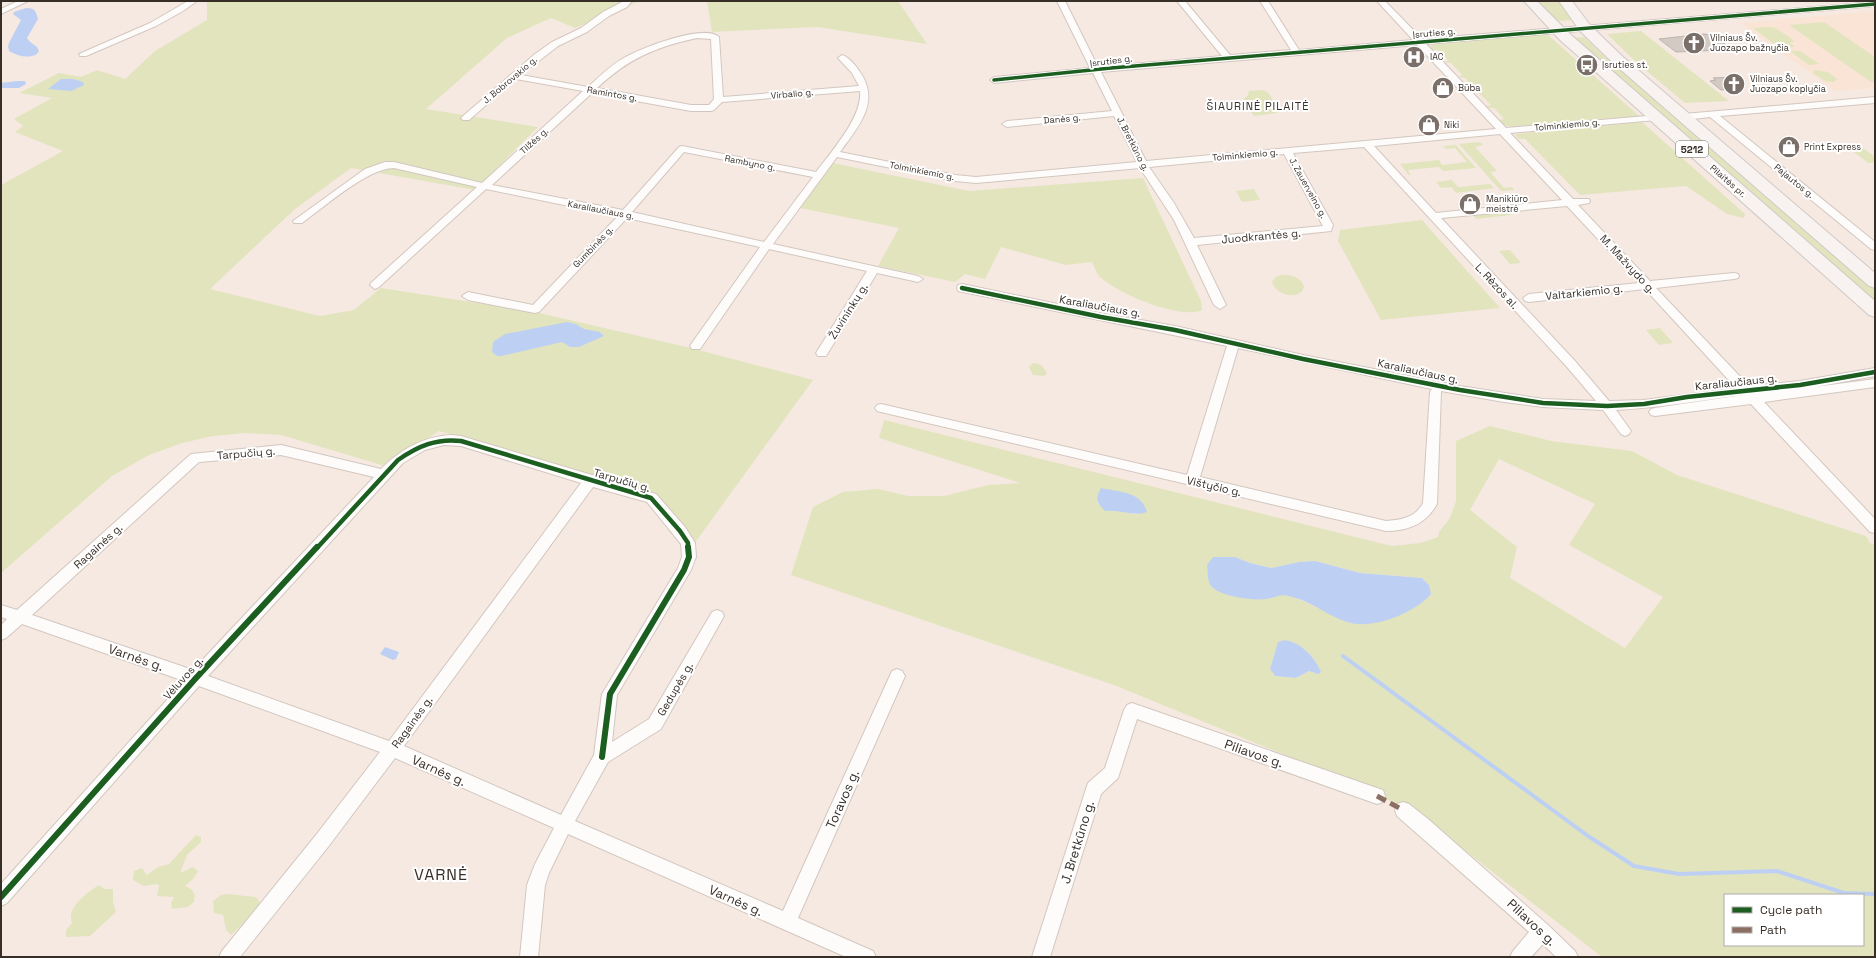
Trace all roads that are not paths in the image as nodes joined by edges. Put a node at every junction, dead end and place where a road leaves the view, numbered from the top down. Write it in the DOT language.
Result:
graph roads {
  1 [pos="24,1"];
  2 [pos="193,1"];
  3 [pos="628,1"];
  4 [pos="1061,1"];
  5 [pos="1181,1"];
  6 [pos="1264,1"];
  7 [pos="1381,1"];
  8 [pos="1530,1"];
  9 [pos="1565,1"];
  10 [pos="1875,4"];
  11 [pos="1,12"];
  12 [pos="1585,28"];
  13 [pos="1559,30"];
  14 [pos="1419,42"];
  15 [pos="1296,52"];
  16 [pos="83,54"];
  17 [pos="842,58"];
  18 [pos="1228,58"];
  19 [pos="1096,70"];
  20 [pos="513,76"];
  21 [pos="994,80"];
  22 [pos="864,88"];
  23 [pos="590,90"];
  24 [pos="719,100"];
  25 [pos="1875,100"];
  26 [pos="1118,114"];
  27 [pos="1713,115"];
  28 [pos="1656,117"];
  29 [pos="1684,117"];
  30 [pos="466,118"];
  31 [pos="1007,124"];
  32 [pos="1503,131"];
  33 [pos="1366,144"];
  34 [pos="682,149"];
  35 [pos="1287,151"];
  36 [pos="835,154"];
  37 [pos="1144,164"];
  38 [pos="819,175"];
  39 [pos="484,186"];
  40 [pos="1586,201"];
  41 [pos="1570,202"];
  42 [pos="625,214"];
  43 [pos="1432,216"];
  44 [pos="298,221"];
  45 [pos="1328,226"];
  46 [pos="1191,242"];
  47 [pos="768,246"];
  48 [pos="1875,248"];
  49 [pos="874,269"];
  50 [pos="1734,276"];
  51 [pos="918,279"];
  52 [pos="1875,282"];
  53 [pos="375,285"];
  54 [pos="1647,285"];
  55 [pos="962,288"];
  56 [pos="468,296"];
  57 [pos="1529,298"];
  58 [pos="1220,305"];
  59 [pos="1875,311"];
  60 [pos="696,346"];
  61 [pos="1232,347"];
  62 [pos="822,353"];
  63 [pos="1875,372"];
  64 [pos="1875,384"];
  65 [pos="1436,392"];
  66 [pos="1750,395"];
  67 [pos="881,408"];
  68 [pos="1610,410"];
  69 [pos="1625,430"];
  70 [pos="196,457"];
  71 [pos="384,475"];
  72 [pos="590,481"];
  73 [pos="1192,481"];
  74 [pos="1875,528"];
  75 [pos="1,611"];
  76 [pos="717,616"];
  77 [pos="19,617"];
  78 [pos="1,634"];
  79 [pos="898,676"];
  80 [pos="196,678"];
  81 [pos="1132,710"];
  82 [pos="392,749"];
  83 [pos="602,757"];
  84 [pos="1377,796"];
  85 [pos="1403,810"];
  86 [pos="564,825"];
  87 [pos="1,897"];
  88 [pos="788,922"];
  89 [pos="1542,930"];
  90 [pos="228,957"];
  91 [pos="529,957"];
  92 [pos="867,957"];
  93 [pos="1042,957"];
  94 [pos="1519,957"];
  95 [pos="1568,957"];
  1 -- 11 [label="street"];
  2 -- 16 [label="street"];
  3 -- 20 [label="street, J. Bobrovskio g."];
  4 -- 19 [label="street, J. Bretkūno g."];
  5 -- 18 [label="street"];
  6 -- 15 [label="street"];
  7 -- 14 [label="street, M. Mažvydo g."];
  8 -- 13 [label="main road, Pilaitės pr. / 5212"];
  9 -- 12 [label="main road, Pilaitės pr. / 5212"];
  10 -- 12 [label="street, Įsruties g."];
  12 -- 13 [label="street, Įsruties g."];
  12 -- 29 [label="main road, Pilaitės pr. / 5212"];
  13 -- 14 [label="street, Įsruties g."];
  13 -- 28 [label="main road, Pilaitės pr. / 5212"];
  14 -- 15 [label="street, Įsruties g."];
  14 -- 32 [label="street, M. Mažvydo g."];
  15 -- 18 [label="street, Įsruties g."];
  17 -- 22 [label="street"];
  18 -- 19 [label="street, Įsruties g."];
  19 -- 21 [label="street, Įsruties g."];
  19 -- 26 [label="street, J. Bretkūno g."];
  20 -- 23 [label="street, Ramintos g."];
  20 -- 30 [label="street, J. Bobrovskio g."];
  22 -- 24 [label="street, Virbalio g."];
  22 -- 36 [label="street"];
  23 -- 24 [label="street, Ramintos g."];
  23 -- 24 [label="street, Tilžės g."];
  23 -- 39 [label="street, Tilžės g."];
  25 -- 27 [label="street"];
  26 -- 31 [label="street, Danės g."];
  26 -- 37 [label="street, J. Bretkūno g."];
  27 -- 29 [label="street"];
  27 -- 48 [label="street, Pajautos g."];
  28 -- 32 [label="street, Tolminkiemio g."];
  28 -- 59 [label="main road, Pilaitės pr. / 5212"];
  29 -- 52 [label="main road, Pilaitės pr. / 5212"];
  32 -- 33 [label="street, Tolminkiemio g."];
  32 -- 41 [label="street, M. Mažvydo g."];
  33 -- 35 [label="street, Tolminkiemio g."];
  33 -- 43 [label="street, L. Rėzos al."];
  34 -- 38 [label="street, Rambyno g."];
  34 -- 42 [label="street, Gumbinės g."];
  35 -- 37 [label="street, Tolminkiemio g."];
  35 -- 45 [label="street, J. Zauerveino g."];
  36 -- 37 [label="street, Tolminkiemio g."];
  36 -- 38 [label="street"];
  37 -- 46 [label="street, J. Bretkūno g."];
  38 -- 47 [label="street"];
  39 -- 42 [label="street, Karaliaučiaus g."];
  39 -- 44 [label="street, Karaliaučiaus g."];
  39 -- 53 [label="street, Tilžės g."];
  40 -- 41 [label="street"];
  41 -- 43 [label="street"];
  41 -- 54 [label="street, M. Mažvydo g."];
  42 -- 47 [label="street, Karaliaučiaus g."];
  42 -- 56 [label="street, Gumbinės g."];
  43 -- 68 [label="street, L. Rėzos al."];
  45 -- 46 [label="street, Juodkrantės g."];
  46 -- 58 [label="street, J. Bretkūno g."];
  47 -- 49 [label="street, Karaliaučiaus g."];
  47 -- 60 [label="street"];
  49 -- 51 [label="street, Karaliaučiaus g."];
  49 -- 62 [label="street, Žuvininkų g."];
  50 -- 54 [label="street, Valtarkiemio g."];
  54 -- 57 [label="street, Valtarkiemio g."];
  54 -- 66 [label="street, M. Mažvydo g."];
  55 -- 61 [label="street, Karaliaučiaus g."];
  61 -- 65 [label="street, Karaliaučiaus g."];
  61 -- 68 [label="street, Karaliaučiaus g."];
  61 -- 73 [label="street"];
  63 -- 66 [label="street, Karaliaučiaus g."];
  64 -- 66 [label="street, Karaliaučiaus g."];
  65 -- 68 [label="street, Karaliaučiaus g."];
  65 -- 73 [label="street, Vištyčio g."];
  66 -- 68 [label="street, Karaliaučiaus g."];
  66 -- 74 [label="street, M. Mažvydo g."];
  67 -- 73 [label="street, Vištyčio g."];
  68 -- 69 [label="street, L. Rėzos al."];
  70 -- 71 [label="street, Tarpučių g."];
  70 -- 77 [label="street, Ragainės g."];
  71 -- 72 [label="street, Tarpučių g."];
  71 -- 80 [label="street, Vėluvos g."];
  72 -- 82 [label="street, Ragainės g."];
  72 -- 83 [label="street, Tarpučių g."];
  75 -- 77 [label="street, Varnės g."];
  76 -- 83 [label="street, Gedupės g."];
  77 -- 78 [label="street, Ragainės g."];
  77 -- 80 [label="street, Varnės g."];
  79 -- 88 [label="street, Toravos g."];
  80 -- 82 [label="street, Varnės g."];
  80 -- 87 [label="street, Vėluvos g."];
  81 -- 84 [label="street, Piliavos g."];
  81 -- 93 [label="street, J. Bretkūno g."];
  82 -- 86 [label="street, Varnės g."];
  82 -- 90 [label="street, Ragainės g."];
  83 -- 86 [label="street, Gedupės g."];
  85 -- 89 [label="street, Piliavos g."];
  86 -- 88 [label="street, Varnės g."];
  86 -- 91 [label="street, Gedupės g."];
  88 -- 92 [label="street, Varnės g."];
  89 -- 94 [label="street"];
  89 -- 95 [label="street, Piliavos g."];
}
